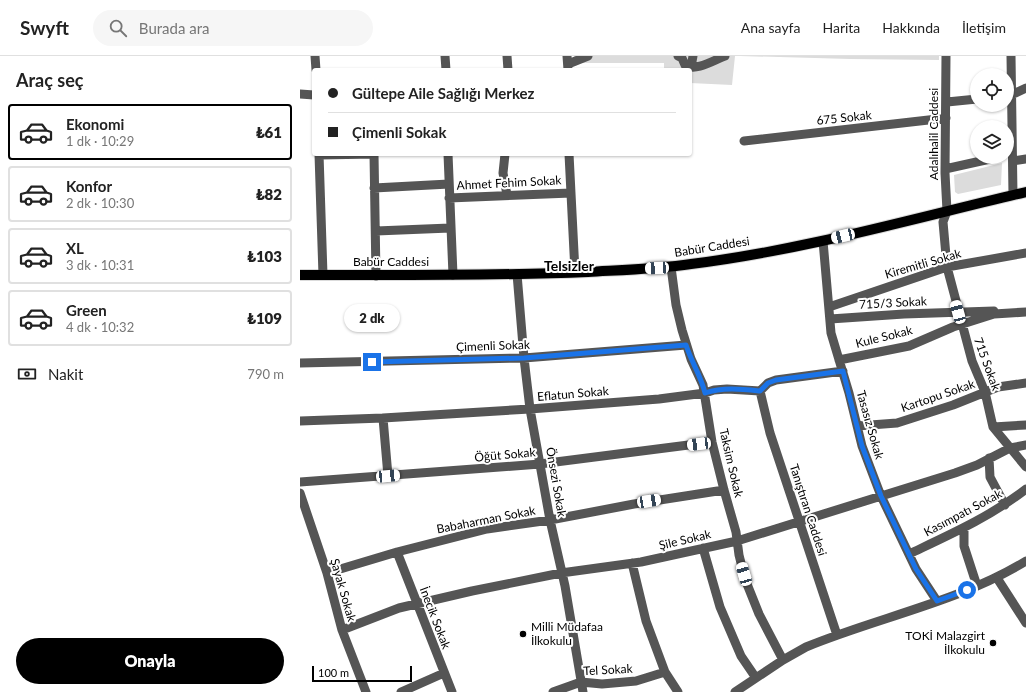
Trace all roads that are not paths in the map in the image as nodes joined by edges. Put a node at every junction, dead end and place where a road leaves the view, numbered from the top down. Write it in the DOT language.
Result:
graph roads {
  1 [pos="315,56"];
  2 [pos="445,56"];
  3 [pos="507,56"];
  4 [pos="588,56"];
  5 [pos="693,56"];
  6 [pos="724,56"];
  7 [pos="946,56"];
  8 [pos="1011,56"];
  9 [pos="681,57"];
  10 [pos="568,63"];
  11 [pos="691,67"];
  12 [pos="316,68"];
  13 [pos="446,68"];
  14 [pos="508,68"];
  15 [pos="1010,68"];
  16 [pos="1026,88"];
  17 [pos="1014,93"];
  18 [pos="300,94"];
  19 [pos="312,95"];
  20 [pos="970,100"];
  21 [pos="947,102"];
  22 [pos="946,118"];
  23 [pos="744,141"];
  24 [pos="319,156"];
  25 [pos="374,156"];
  26 [pos="448,156"];
  27 [pos="505,156"];
  28 [pos="570,156"];
  29 [pos="1014,157"];
  30 [pos="1026,159"];
  31 [pos="970,163"];
  32 [pos="1011,164"];
  33 [pos="945,169"];
  34 [pos="449,184"];
  35 [pos="374,188"];
  36 [pos="1026,192"];
  37 [pos="570,193"];
  38 [pos="507,195"];
  39 [pos="1013,195"];
  40 [pos="449,198"];
  41 [pos="947,211"];
  42 [pos="450,228"];
  43 [pos="376,231"];
  44 [pos="823,241"];
  45 [pos="1026,253"];
  46 [pos="671,267"];
  47 [pos="947,267"];
  48 [pos="575,272"];
  49 [pos="518,274"];
  50 [pos="300,275"];
  51 [pos="323,275"];
  52 [pos="453,275"];
  53 [pos="376,276"];
  54 [pos="829,307"];
  55 [pos="958,312"];
  56 [pos="1026,312"];
  57 [pos="1008,313"];
  58 [pos="830,319"];
  59 [pos="961,324"];
  60 [pos="686,345"];
  61 [pos="524,358"];
  62 [pos="839,360"];
  63 [pos="300,363"];
  64 [pos="843,371"];
  65 [pos="1026,382"];
  66 [pos="760,391"];
  67 [pos="985,392"];
  68 [pos="705,393"];
  69 [pos="530,409"];
  70 [pos="383,418"];
  71 [pos="300,421"];
  72 [pos="1026,425"];
  73 [pos="857,426"];
  74 [pos="993,428"];
  75 [pos="712,442"];
  76 [pos="1026,445"];
  77 [pos="1010,448"];
  78 [pos="989,458"];
  79 [pos="540,464"];
  80 [pos="1026,467"];
  81 [pos="388,476"];
  82 [pos="300,482"];
  83 [pos="724,490"];
  84 [pos="1026,490"];
  85 [pos="300,493"];
  86 [pos="881,496"];
  87 [pos="1005,505"];
  88 [pos="550,520"];
  89 [pos="799,521"];
  90 [pos="964,528"];
  91 [pos="737,541"];
  92 [pos="703,548"];
  93 [pos="397,552"];
  94 [pos="909,554"];
  95 [pos="1026,561"];
  96 [pos="632,564"];
  97 [pos="327,573"];
  98 [pos="561,573"];
  99 [pos="997,578"];
  100 [pos="977,586"];
  101 [pos="937,601"];
  102 [pos="416,604"];
  103 [pos="1026,623"];
  104 [pos="342,630"];
  105 [pos="837,635"];
  106 [pos="783,660"];
  107 [pos="665,672"];
  108 [pos="444,673"];
  109 [pos="756,678"];
  110 [pos="581,682"];
  111 [pos="366,692"];
  112 [pos="401,692"];
  113 [pos="452,692"];
  114 [pos="552,692"];
  115 [pos="583,692"];
  116 [pos="678,692"];
  117 [pos="735,692"];
  1 -- 12 [label="street"];
  2 -- 13 [label="street"];
  3 -- 14 [label="street"];
  4 -- 10 [label="street"];
  5 -- 11 [label="street"];
  6 -- 11 [label="street"];
  7 -- 21 [label="street, Adalıhalil Caddesi"];
  8 -- 15 [label="street"];
  9 -- 11 [label="street"];
  16 -- 17 [label="street"];
  18 -- 19 [label="street"];
  20 -- 21 [label="street"];
  21 -- 22 [label="street, Adalıhalil Caddesi"];
  22 -- 23 [label="street, 675 Sokak"];
  22 -- 33 [label="street, Adalıhalil Caddesi"];
  24 -- 51 [label="street"];
  25 -- 35 [label="street"];
  26 -- 34 [label="street"];
  27 -- 38 [label="street"];
  28 -- 37 [label="street"];
  29 -- 30 [label="street"];
  31 -- 33 [label="street"];
  32 -- 39 [label="street"];
  33 -- 41 [label="street, Adalıhalil Caddesi"];
  34 -- 35 [label="street"];
  34 -- 40 [label="street"];
  35 -- 43 [label="street"];
  36 -- 39 [label="main road, Babür Caddesi"];
  37 -- 38 [label="street, Ahmet Fehim Sokak"];
  37 -- 48 [label="street"];
  38 -- 40 [label="street, Ahmet Fehim Sokak"];
  39 -- 41 [label="main road, Babür Caddesi"];
  40 -- 42 [label="street"];
  41 -- 44 [label="main road, Babür Caddesi"];
  41 -- 47 [label="street, 715 Sokak"];
  42 -- 43 [label="street"];
  42 -- 52 [label="street"];
  43 -- 53 [label="street"];
  44 -- 46 [label="main road, Babür Caddesi"];
  44 -- 54 [label="street, Tasasız Sokak"];
  45 -- 47 [label="street, Kiremitli Sokak"];
  46 -- 48 [label="main road, Babür Caddesi"];
  46 -- 60 [label="street, Taksim Sokak"];
  47 -- 54 [label="street, Kiremitli Sokak"];
  47 -- 55 [label="street, 715 Sokak"];
  48 -- 49 [label="main road, Babür Caddesi"];
  49 -- 52 [label="main road, Babür Caddesi"];
  49 -- 61 [label="street, Önsezi Sokak"];
  50 -- 51 [label="main road, Babür Caddesi"];
  51 -- 53 [label="main road, Babür Caddesi"];
  52 -- 53 [label="main road, Babür Caddesi"];
  54 -- 58 [label="street, Tasasız Sokak"];
  55 -- 57 [label="street, 715/3 Sokak"];
  55 -- 58 [label="street, 715/3 Sokak"];
  55 -- 59 [label="street, 715 Sokak"];
  56 -- 57 [label="street, Kule Sokak"];
  57 -- 59 [label="street, Kule Sokak"];
  58 -- 62 [label="street, Tasasız Sokak"];
  59 -- 62 [label="street, Kule Sokak"];
  59 -- 67 [label="street, 715 Sokak"];
  60 -- 61 [label="street, Çimenli Sokak"];
  60 -- 68 [label="street, Taksim Sokak"];
  61 -- 63 [label="street, Çimenli Sokak"];
  61 -- 69 [label="street, Önsezi Sokak"];
  62 -- 64 [label="street, Tasasız Sokak"];
  64 -- 66 [label="street"];
  64 -- 73 [label="street, Tasasız Sokak"];
  65 -- 67 [label="street, Kartopu Sokak"];
  66 -- 68 [label="street, Eflatun Sokak"];
  66 -- 89 [label="street, Tanıştıran Caddesi"];
  67 -- 73 [label="street, Kartopu Sokak"];
  67 -- 74 [label="street, 715 Sokak"];
  68 -- 69 [label="street, Eflatun Sokak"];
  68 -- 75 [label="street, Taksim Sokak"];
  69 -- 70 [label="street, Eflatun Sokak"];
  69 -- 79 [label="street, Önsezi Sokak"];
  70 -- 71 [label="street, Eflatun Sokak"];
  70 -- 81 [label="street"];
  72 -- 74 [label="street"];
  73 -- 86 [label="street, Tasasız Sokak"];
  74 -- 77 [label="street, 715 Sokak"];
  75 -- 79 [label="street, Öğüt Sokak"];
  75 -- 83 [label="street, Taksim Sokak"];
  76 -- 77 [label="street, Şile Sokak"];
  77 -- 78 [label="street, Şile Sokak"];
  77 -- 80 [label="street, 715 Sokak"];
  78 -- 86 [label="street, Şile Sokak"];
  78 -- 87 [label="street"];
  79 -- 81 [label="street, Öğüt Sokak"];
  79 -- 88 [label="street, Önsezi Sokak"];
  81 -- 82 [label="street, Öğüt Sokak"];
  83 -- 88 [label="street, Babaharman Sokak"];
  83 -- 91 [label="street, Taksim Sokak"];
  84 -- 87 [label="street, Kasımpatı Sokak"];
  85 -- 97 [label="street, Şayak Sokak"];
  86 -- 89 [label="street, Şile Sokak"];
  86 -- 94 [label="street, Tasasız Sokak"];
  87 -- 90 [label="street, Kasımpatı Sokak"];
  88 -- 93 [label="street, Babaharman Sokak"];
  88 -- 98 [label="street, Önsezi Sokak"];
  89 -- 91 [label="street, Şile Sokak"];
  89 -- 105 [label="street, Tanıştıran Caddesi"];
  90 -- 94 [label="street, Kasımpatı Sokak"];
  90 -- 100 [label="street"];
  91 -- 92 [label="street, Şile Sokak"];
  91 -- 106 [label="street, Taksim Sokak"];
  92 -- 96 [label="street, Şile Sokak"];
  92 -- 109 [label="street"];
  93 -- 97 [label="street, Babaharman Sokak"];
  93 -- 102 [label="street, İnecik Sokak"];
  94 -- 101 [label="street, Tasasız Sokak"];
  95 -- 99 [label="street"];
  96 -- 98 [label="street, Şile Sokak"];
  96 -- 107 [label="street"];
  97 -- 104 [label="street, Şayak Sokak"];
  98 -- 102 [label="street, Şile Sokak"];
  98 -- 110 [label="street, Önsezi Sokak"];
  99 -- 100 [label="street"];
  99 -- 103 [label="street"];
  100 -- 101 [label="street"];
  101 -- 105 [label="street"];
  102 -- 104 [label="street, Şile Sokak"];
  102 -- 108 [label="street, İnecik Sokak"];
  104 -- 111 [label="street, Şayak Sokak"];
  105 -- 106 [label="street"];
  106 -- 109 [label="street"];
  107 -- 110 [label="street, Tel Sokak"];
  107 -- 116 [label="street"];
  108 -- 112 [label="street"];
  108 -- 113 [label="street, İnecik Sokak"];
  109 -- 117 [label="street"];
  110 -- 114 [label="street, Tel Sokak"];
  110 -- 115 [label="street, Önsezi Sokak"];
}
